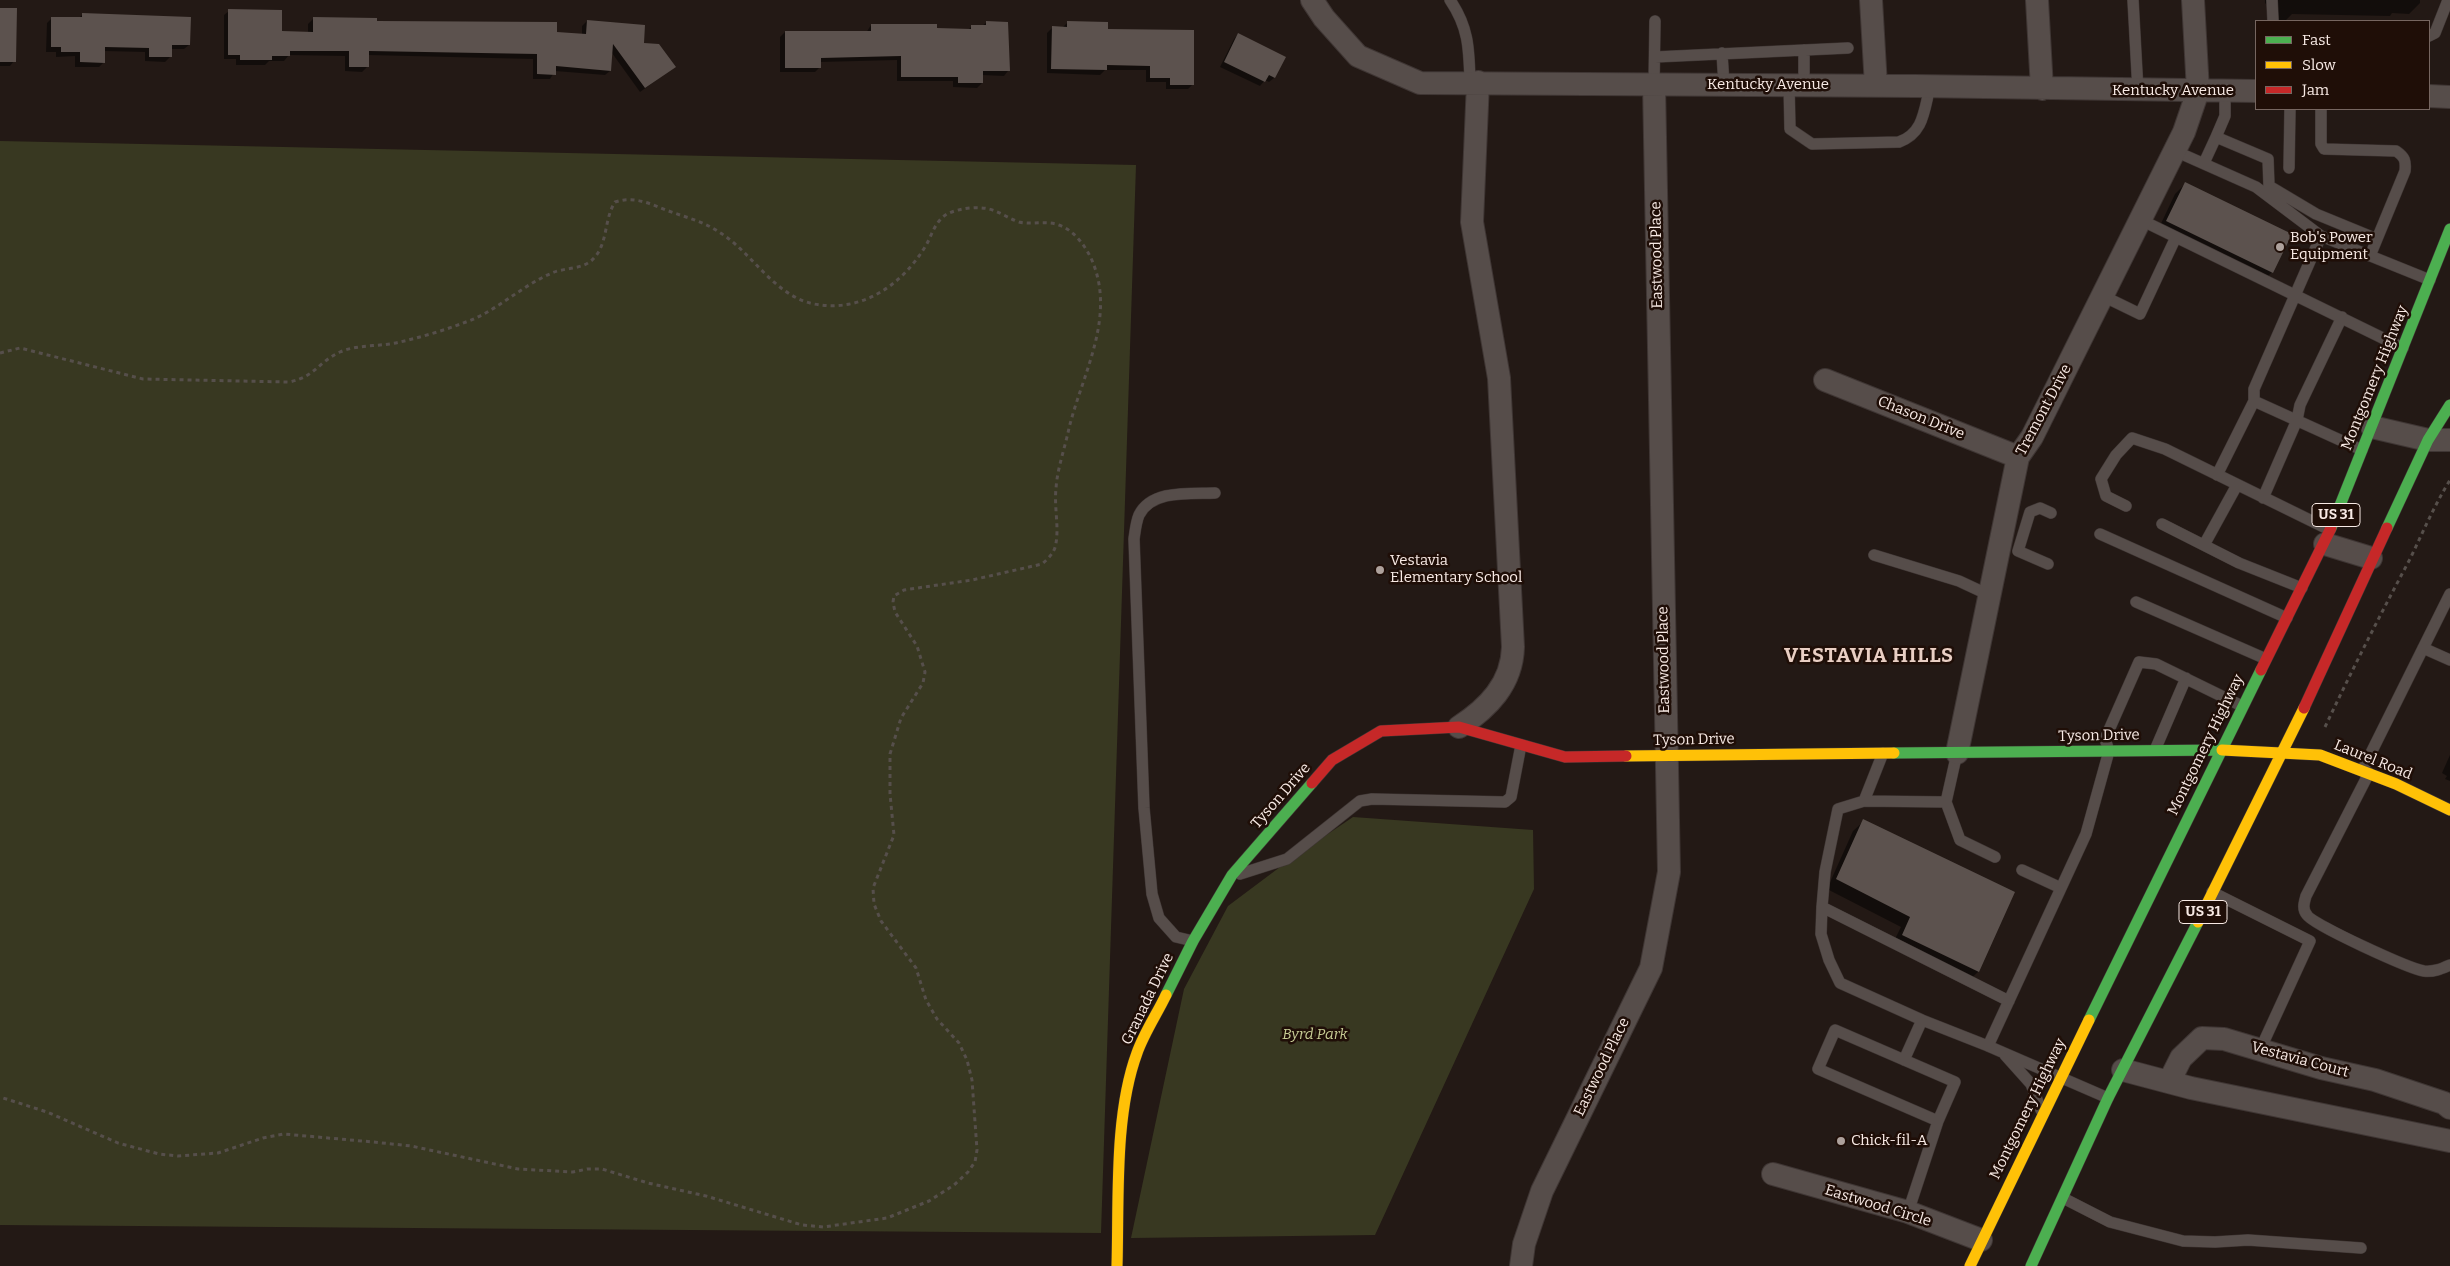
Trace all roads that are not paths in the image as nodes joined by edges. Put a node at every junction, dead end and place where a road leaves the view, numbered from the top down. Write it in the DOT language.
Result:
graph roads {
  1 [pos="1312,0"];
  2 [pos="1450,0"];
  3 [pos="1870,0"];
  4 [pos="2037,0"];
  5 [pos="2133,0"];
  6 [pos="2193,0"];
  7 [pos="2272,0"];
  8 [pos="2448,0"];
  9 [pos="2273,20"];
  10 [pos="1655,21"];
  11 [pos="2430,36"];
  12 [pos="1848,48"];
  13 [pos="1804,50"];
  14 [pos="1722,53"];
  15 [pos="1655,57"];
  16 [pos="1474,82"];
  17 [pos="1654,85"];
  18 [pos="1724,85"];
  19 [pos="1796,85"];
  20 [pos="1876,86"];
  21 [pos="1930,87"];
  22 [pos="2042,89"];
  23 [pos="2138,90"];
  24 [pos="2198,91"];
  25 [pos="2225,91"];
  26 [pos="2255,91"];
  27 [pos="2430,96"];
  28 [pos="2450,97"];
  29 [pos="2290,110"];
  30 [pos="2321,110"];
  31 [pos="2216,137"];
  32 [pos="2175,151"];
  33 [pos="2204,163"];
  34 [pos="2289,168"];
  35 [pos="2141,220"];
  36 [pos="2450,229"];
  37 [pos="2321,236"];
  38 [pos="2176,237"];
  39 [pos="2377,239"];
  40 [pos="2370,256"];
  41 [pos="2430,280"];
  42 [pos="2296,295"];
  43 [pos="2103,296"];
  44 [pos="2342,317"];
  45 [pos="2403,348"];
  46 [pos="1825,380"];
  47 [pos="2254,401"];
  48 [pos="2450,405"];
  49 [pos="2297,420"];
  50 [pos="2372,427"];
  51 [pos="2428,440"];
  52 [pos="2450,440"];
  53 [pos="2362,450"];
  54 [pos="2018,457"];
  55 [pos="2217,475"];
  56 [pos="2236,485"];
  57 [pos="1216,493"];
  58 [pos="2263,498"];
  59 [pos="2126,506"];
  60 [pos="2052,513"];
  61 [pos="2162,524"];
  62 [pos="2100,534"];
  63 [pos="2328,537"];
  64 [pos="2204,545"];
  65 [pos="1874,555"];
  66 [pos="2371,558"];
  67 [pos="2048,564"];
  68 [pos="2302,588"];
  69 [pos="2450,594"];
  70 [pos="1989,595"];
  71 [pos="2136,602"];
  72 [pos="2287,618"];
  73 [pos="2423,648"];
  74 [pos="2266,659"];
  75 [pos="2450,660"];
  76 [pos="2186,678"];
  77 [pos="2242,706"];
  78 [pos="1459,727"];
  79 [pos="1521,745"];
  80 [pos="2155,750"];
  81 [pos="2220,750"];
  82 [pos="2108,751"];
  83 [pos="1883,753"];
  84 [pos="1957,753"];
  85 [pos="2283,753"];
  86 [pos="1665,756"];
  87 [pos="2365,772"];
  88 [pos="1864,801"];
  89 [pos="1946,802"];
  90 [pos="2450,810"];
  91 [pos="1995,856"];
  92 [pos="2022,870"];
  93 [pos="1232,875"];
  94 [pos="2061,888"];
  95 [pos="2212,892"];
  96 [pos="1822,907"];
  97 [pos="1193,941"];
  98 [pos="2450,965"];
  99 [pos="2009,1000"];
  100 [pos="1922,1020"];
  101 [pos="1988,1046"];
  102 [pos="2260,1050"];
  103 [pos="2002,1052"];
  104 [pos="1904,1060"];
  105 [pos="2123,1070"];
  106 [pos="2061,1078"];
  107 [pos="2169,1082"];
  108 [pos="2108,1098"];
  109 [pos="2450,1108"];
  110 [pos="2043,1114"];
  111 [pos="1938,1121"];
  112 [pos="2450,1141"];
  113 [pos="1773,1174"];
  114 [pos="2063,1198"];
  115 [pos="1908,1212"];
  116 [pos="1981,1240"];
  117 [pos="2361,1248"];
  118 [pos="1117,1266"];
  119 [pos="1521,1266"];
  120 [pos="1970,1266"];
  121 [pos="2018,1266"];
  122 [pos="2032,1266"];
  1 -- 16 [label="street, Kentucky Avenue"];
  2 -- 16 [label="lane"];
  3 -- 20 [label="street"];
  4 -- 22 [label="street"];
  5 -- 23 [label="lane"];
  6 -- 24 [label="street"];
  7 -- 9 [label="lane"];
  8 -- 11 [label="lane"];
  10 -- 15 [label="lane"];
  12 -- 13 [label="lane"];
  13 -- 14 [label="lane"];
  13 -- 19 [label="lane"];
  14 -- 15 [label="lane"];
  14 -- 18 [label="lane"];
  15 -- 17 [label="lane"];
  16 -- 17 [label="street, Kentucky Avenue"];
  16 -- 78 [label="street"];
  17 -- 18 [label="street, Kentucky Avenue"];
  17 -- 86 [label="street, Eastwood Place"];
  18 -- 19 [label="street, Kentucky Avenue"];
  19 -- 20 [label="street, Kentucky Avenue"];
  19 -- 21 [label="lane"];
  20 -- 21 [label="street, Kentucky Avenue"];
  21 -- 22 [label="street, Kentucky Avenue"];
  22 -- 23 [label="street, Kentucky Avenue"];
  23 -- 24 [label="street, Kentucky Avenue"];
  24 -- 25 [label="street, Kentucky Avenue"];
  24 -- 32 [label="street, Tremont Drive"];
  25 -- 26 [label="street, Kentucky Avenue"];
  25 -- 31 [label="lane"];
  27 -- 28 [label="street"];
  29 -- 34 [label="lane"];
  30 -- 39 [label="lane"];
  31 -- 33 [label="lane"];
  31 -- 39 [label="lane"];
  32 -- 33 [label="lane"];
  32 -- 35 [label="street, Tremont Drive"];
  33 -- 37 [label="lane"];
  35 -- 38 [label="lane"];
  35 -- 43 [label="street, Tremont Drive"];
  36 -- 41 [label="main road, Montgomery Highway / US 31"];
  37 -- 40 [label="lane"];
  37 -- 42 [label="lane"];
  38 -- 42 [label="lane"];
  38 -- 43 [label="lane"];
  39 -- 40 [label="lane"];
  40 -- 41 [label="lane"];
  41 -- 45 [label="main road, Montgomery Highway / US 31"];
  42 -- 44 [label="lane"];
  42 -- 47 [label="lane"];
  43 -- 54 [label="street, Tremont Drive"];
  44 -- 45 [label="lane"];
  44 -- 49 [label="lane"];
  45 -- 50 [label="main road, Montgomery Highway / US 31"];
  46 -- 54 [label="street, Chason Drive"];
  47 -- 49 [label="lane"];
  47 -- 55 [label="lane"];
  48 -- 51 [label="main road, US 31"];
  49 -- 53 [label="lane"];
  49 -- 58 [label="lane"];
  50 -- 51 [label="street"];
  50 -- 53 [label="main road, Montgomery Highway / US 31"];
  51 -- 52 [label="street"];
  51 -- 66 [label="main road, US 31"];
  53 -- 63 [label="main road, Montgomery Highway / US 31"];
  54 -- 70 [label="street, Tremont Drive"];
  55 -- 56 [label="lane"];
  55 -- 59 [label="lane"];
  56 -- 58 [label="lane"];
  56 -- 64 [label="lane"];
  57 -- 97 [label="lane"];
  58 -- 63 [label="lane"];
  60 -- 67 [label="lane"];
  61 -- 64 [label="lane"];
  62 -- 72 [label="lane"];
  63 -- 66 [label="street"];
  63 -- 68 [label="main road, Montgomery Highway / US 31"];
  64 -- 68 [label="lane"];
  65 -- 70 [label="lane"];
  66 -- 85 [label="main road, US 31"];
  68 -- 72 [label="main road, Montgomery Highway / US 31"];
  69 -- 73 [label="lane"];
  70 -- 84 [label="street, Tremont Drive"];
  71 -- 74 [label="lane"];
  72 -- 74 [label="main road, Montgomery Highway / US 31"];
  73 -- 75 [label="lane"];
  73 -- 87 [label="lane"];
  74 -- 77 [label="main road, Montgomery Highway / US 31"];
  76 -- 77 [label="lane"];
  76 -- 80 [label="lane"];
  76 -- 82 [label="lane"];
  77 -- 81 [label="main road, Montgomery Highway / US 31"];
  78 -- 79 [label="main road, Tyson Drive"];
  78 -- 93 [label="main road, Tyson Drive"];
  79 -- 86 [label="main road, Tyson Drive"];
  79 -- 93 [label="lane"];
  80 -- 81 [label="main road, Tyson Drive"];
  80 -- 82 [label="main road, Tyson Drive"];
  81 -- 85 [label="main road, Laurel Road"];
  81 -- 106 [label="main road, Montgomery Highway / US 31"];
  82 -- 84 [label="main road, Tyson Drive"];
  82 -- 94 [label="lane"];
  83 -- 84 [label="main road, Tyson Drive"];
  83 -- 86 [label="main road, Tyson Drive"];
  83 -- 88 [label="lane"];
  84 -- 89 [label="lane"];
  85 -- 87 [label="main road, Laurel Road"];
  85 -- 95 [label="main road, US 31"];
  86 -- 119 [label="street, Eastwood Place"];
  87 -- 90 [label="main road, Laurel Road"];
  87 -- 98 [label="lane"];
  88 -- 89 [label="lane"];
  88 -- 96 [label="lane"];
  89 -- 91 [label="lane"];
  92 -- 94 [label="lane"];
  93 -- 97 [label="main road, Granada Drive"];
  94 -- 99 [label="lane"];
  95 -- 102 [label="lane"];
  95 -- 105 [label="main road, US 31"];
  96 -- 99 [label="lane"];
  96 -- 100 [label="lane"];
  97 -- 118 [label="main road, Granada Drive"];
  99 -- 101 [label="lane"];
  100 -- 101 [label="lane"];
  100 -- 104 [label="lane"];
  101 -- 103 [label="lane"];
  102 -- 107 [label="street, Vestavia Court"];
  102 -- 109 [label="street, Vestavia Court"];
  103 -- 106 [label="lane"];
  103 -- 110 [label="lane"];
  104 -- 111 [label="lane"];
  104 -- 111 [label="lane"];
  105 -- 107 [label="street"];
  105 -- 108 [label="main road, US 31"];
  106 -- 108 [label="lane"];
  106 -- 110 [label="main road, Montgomery Highway / US 31"];
  107 -- 112 [label="street"];
  108 -- 114 [label="main road, US 31"];
  110 -- 116 [label="main road, Montgomery Highway / US 31"];
  111 -- 115 [label="lane"];
  113 -- 115 [label="street, Eastwood Circle"];
  114 -- 117 [label="lane"];
  114 -- 122 [label="main road, US 31"];
  115 -- 116 [label="street, Eastwood Circle"];
  116 -- 120 [label="main road, Montgomery Highway / US 31"];
  121 -- 122 [label="lane"];
}
